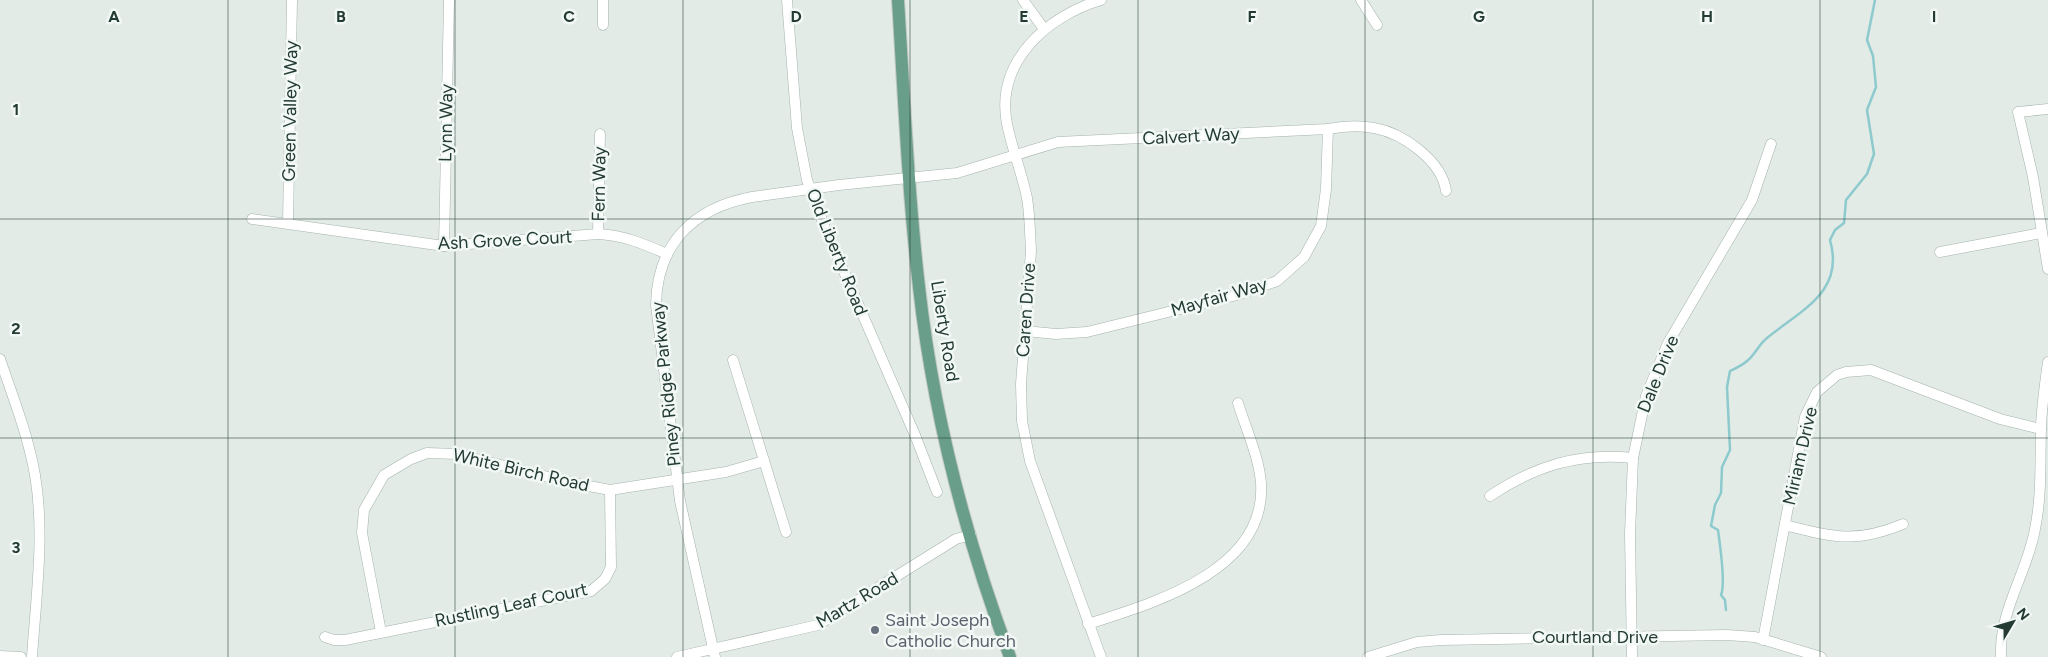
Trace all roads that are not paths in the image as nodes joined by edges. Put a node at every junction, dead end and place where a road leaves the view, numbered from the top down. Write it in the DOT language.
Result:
graph roads {
  1 [pos="292,0"];
  2 [pos="449,0"];
  3 [pos="603,0"];
  4 [pos="787,0"];
  5 [pos="898,0"];
  6 [pos="1023,0"];
  7 [pos="1101,0"];
  8 [pos="1361,0"];
  9 [pos="603,25"];
  10 [pos="1377,26"];
  11 [pos="1044,29"];
  12 [pos="2048,110"];
  13 [pos="1328,130"];
  14 [pos="600,134"];
  15 [pos="1771,144"];
  16 [pos="1016,156"];
  17 [pos="910,179"];
  18 [pos="810,189"];
  19 [pos="1446,192"];
  20 [pos="252,219"];
  21 [pos="288,223"];
  22 [pos="2042,233"];
  23 [pos="598,234"];
  24 [pos="444,246"];
  25 [pos="1940,252"];
  26 [pos="667,254"];
  27 [pos="2048,269"];
  28 [pos="1025,331"];
  29 [pos="0,358"];
  30 [pos="733,360"];
  31 [pos="2048,362"];
  32 [pos="1238,403"];
  33 [pos="2041,429"];
  34 [pos="1633,458"];
  35 [pos="764,461"];
  36 [pos="677,480"];
  37 [pos="610,490"];
  38 [pos="937,492"];
  39 [pos="1490,496"];
  40 [pos="1785,524"];
  41 [pos="1903,524"];
  42 [pos="786,532"];
  43 [pos="971,535"];
  44 [pos="1088,624"];
  45 [pos="381,632"];
  46 [pos="1631,636"];
  47 [pos="325,637"];
  48 [pos="1763,640"];
  49 [pos="714,653"];
  50 [pos="0,656"];
  51 [pos="21,657"];
  52 [pos="32,657"];
  53 [pos="677,657"];
  54 [pos="1010,657"];
  55 [pos="1101,657"];
  56 [pos="1368,657"];
  57 [pos="1632,657"];
  58 [pos="1821,657"];
  59 [pos="2001,657"];
  1 -- 21 [label="street, Green Valley Way"];
  2 -- 24 [label="street, Lynn Way"];
  3 -- 9 [label="street"];
  4 -- 18 [label="street, Old Liberty Road"];
  5 -- 17 [label="main road, Liberty Road"];
  6 -- 11 [label="street"];
  7 -- 11 [label="street, Caren Drive"];
  8 -- 10 [label="street"];
  11 -- 16 [label="street, Caren Drive"];
  12 -- 22 [label="street"];
  13 -- 16 [label="street, Calvert Way"];
  13 -- 19 [label="street, Calvert Way"];
  13 -- 28 [label="street, Mayfair Way"];
  14 -- 23 [label="street, Fern Way"];
  15 -- 34 [label="street, Dale Drive"];
  16 -- 17 [label="street, Calvert Way"];
  16 -- 28 [label="street, Caren Drive"];
  17 -- 18 [label="street, Piney Ridge Parkway"];
  17 -- 43 [label="main road, Liberty Road"];
  18 -- 26 [label="street, Piney Ridge Parkway"];
  18 -- 38 [label="street, Old Liberty Road"];
  20 -- 21 [label="street, Ash Grove Court"];
  21 -- 24 [label="street, Ash Grove Court"];
  22 -- 25 [label="street"];
  22 -- 27 [label="street"];
  23 -- 24 [label="street, Ash Grove Court"];
  23 -- 26 [label="street, Ash Grove Court"];
  26 -- 36 [label="street, Piney Ridge Parkway"];
  28 -- 44 [label="street, Caren Drive"];
  29 -- 52 [label="street"];
  30 -- 35 [label="street"];
  31 -- 33 [label="street"];
  32 -- 44 [label="street"];
  33 -- 40 [label="street, Miriam Drive"];
  33 -- 59 [label="street"];
  34 -- 39 [label="street"];
  34 -- 46 [label="street, Dale Drive"];
  35 -- 36 [label="street, White Birch Road"];
  35 -- 42 [label="street"];
  36 -- 37 [label="street, White Birch Road"];
  36 -- 49 [label="street, Piney Ridge Parkway"];
  37 -- 45 [label="street, Rustling Leaf Court"];
  37 -- 45 [label="street, White Birch Road"];
  40 -- 41 [label="street"];
  40 -- 48 [label="street, Miriam Drive"];
  43 -- 49 [label="street, Martz Road"];
  43 -- 54 [label="main road, Liberty Road"];
  44 -- 55 [label="street, Caren Drive"];
  45 -- 47 [label="street, Rustling Leaf Court"];
  46 -- 48 [label="street, Courtland Drive"];
  46 -- 56 [label="street, Courtland Drive"];
  46 -- 57 [label="street, Dale Drive"];
  48 -- 58 [label="street, Courtland Drive"];
  49 -- 53 [label="street, Martz Road"];
  50 -- 51 [label="street"];
}
